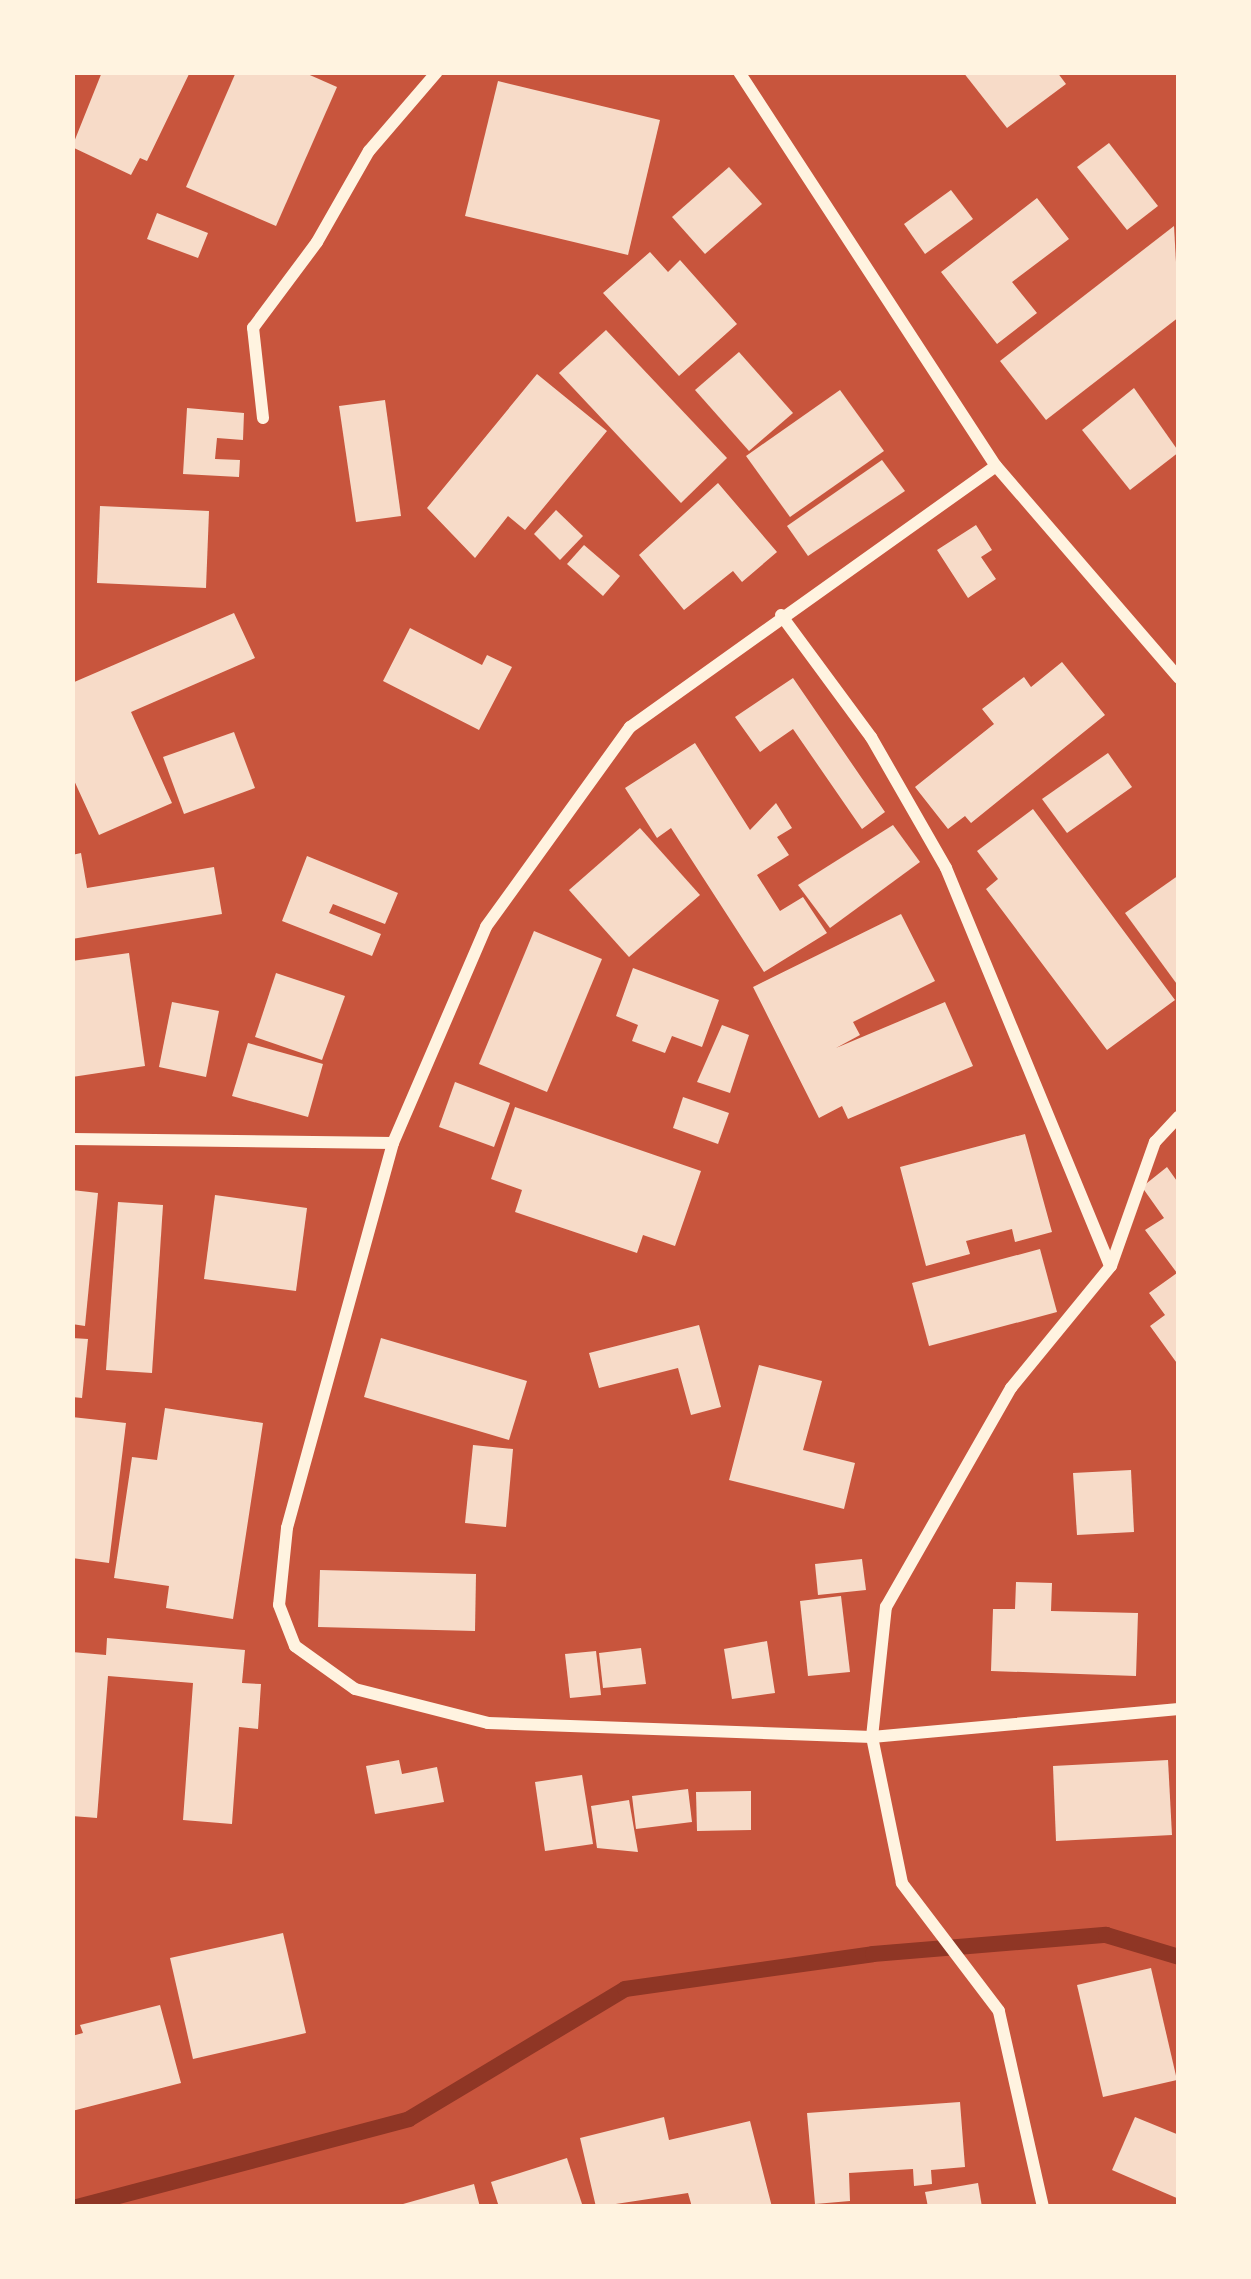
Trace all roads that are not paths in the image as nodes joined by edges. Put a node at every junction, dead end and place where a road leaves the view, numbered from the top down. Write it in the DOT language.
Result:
graph roads {
  1 [pos="437,72"];
  2 [pos="739,72"];
  3 [pos="263,418"];
  4 [pos="996,466"];
  5 [pos="782,615"];
  6 [pos="1179,678"];
  7 [pos="1179,1117"];
  8 [pos="72,1139"];
  9 [pos="393,1143"];
  10 [pos="1111,1266"];
  11 [pos="1179,1709"];
  12 [pos="872,1737"];
  13 [pos="1043,2207"];
  1 -- 3 [label="street"];
  2 -- 4 [label="street"];
  4 -- 5 [label="street"];
  4 -- 6 [label="street"];
  5 -- 9 [label="street"];
  5 -- 10 [label="street"];
  7 -- 10 [label="street"];
  8 -- 9 [label="street"];
  9 -- 12 [label="street"];
  10 -- 12 [label="street"];
  11 -- 12 [label="street"];
  12 -- 13 [label="street"];
}
